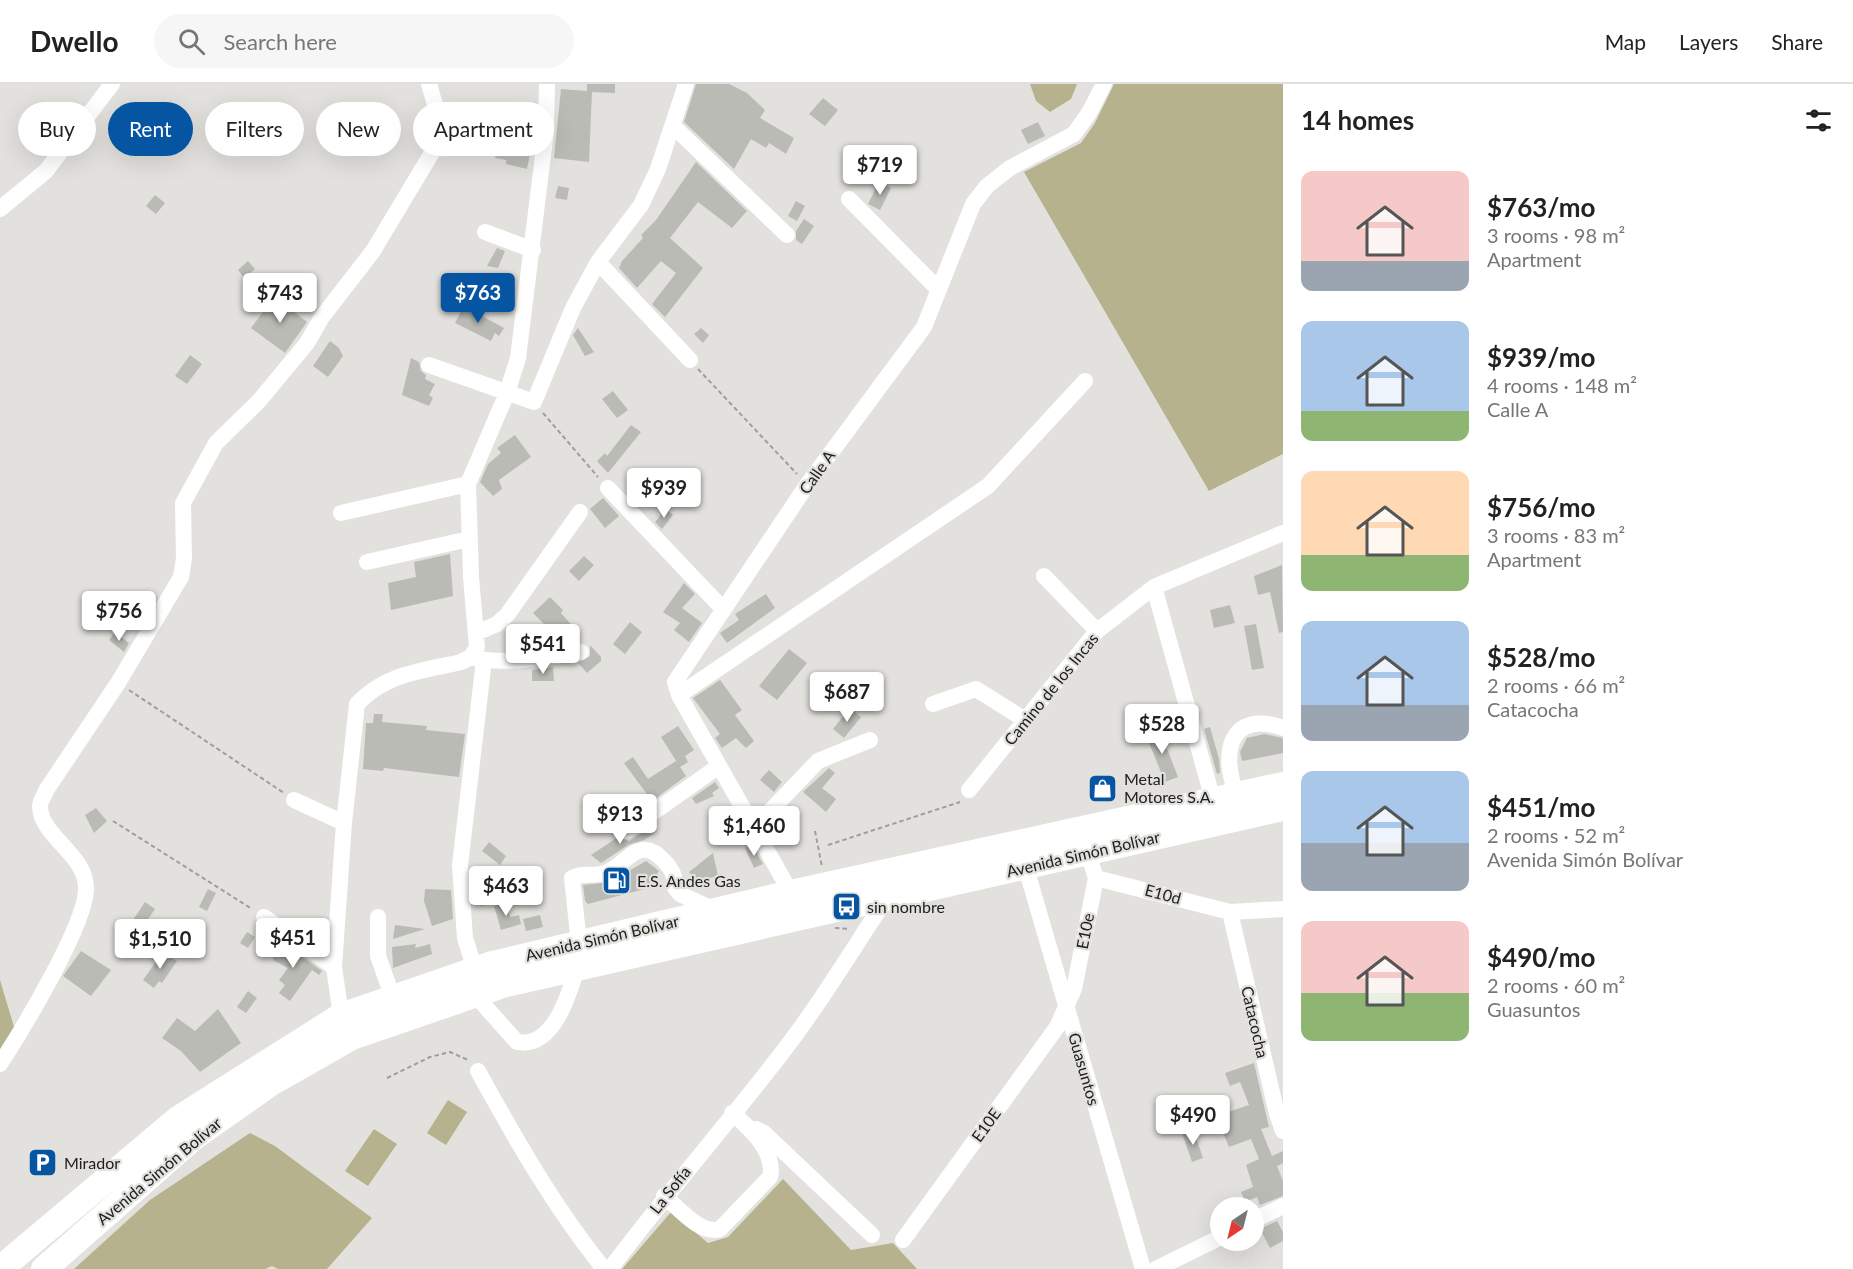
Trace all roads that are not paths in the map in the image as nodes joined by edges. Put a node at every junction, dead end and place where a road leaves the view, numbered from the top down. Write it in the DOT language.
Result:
graph roads {
  1 [pos="112,84"];
  2 [pos="429,84"];
  3 [pos="547,84"];
  4 [pos="686,84"];
  5 [pos="1104,84"];
  6 [pos="673,126"];
  7 [pos="849,199"];
  8 [pos="0,209"];
  9 [pos="485,232"];
  10 [pos="787,235"];
  11 [pos="533,250"];
  12 [pos="598,262"];
  13 [pos="938,289"];
  14 [pos="690,360"];
  15 [pos="429,365"];
  16 [pos="1085,381"];
  17 [pos="507,393"];
  18 [pos="468,484"];
  19 [pos="608,488"];
  20 [pos="580,512"];
  21 [pos="341,513"];
  22 [pos="1283,533"];
  23 [pos="469,539"];
  24 [pos="367,562"];
  25 [pos="1044,576"];
  26 [pos="1154,587"];
  27 [pos="723,609"];
  28 [pos="1097,632"];
  29 [pos="476,633"];
  30 [pos="580,652"];
  31 [pos="478,658"];
  32 [pos="679,695"];
  33 [pos="933,704"];
  34 [pos="1025,720"];
  35 [pos="1283,728"];
  36 [pos="870,740"];
  37 [pos="719,766"];
  38 [pos="1283,785"];
  39 [pos="969,790"];
  40 [pos="1225,797"];
  41 [pos="294,800"];
  42 [pos="1279,811"];
  43 [pos="344,823"];
  44 [pos="754,828"];
  45 [pos="627,831"];
  46 [pos="1088,854"];
  47 [pos="1026,868"];
  48 [pos="1096,878"];
  49 [pos="791,893"];
  50 [pos="886,898"];
  51 [pos="1283,909"];
  52 [pos="717,911"];
  53 [pos="1230,912"];
  54 [pos="264,916"];
  55 [pos="378,917"];
  56 [pos="578,956"];
  57 [pos="334,967"];
  58 [pos="475,983"];
  59 [pos="393,998"];
  60 [pos="1067,1008"];
  61 [pos="341,1016"];
  62 [pos="0,1064"];
  63 [pos="478,1071"];
  64 [pos="732,1113"];
  65 [pos="1280,1113"];
  66 [pos="749,1127"];
  67 [pos="1283,1131"];
  68 [pos="664,1196"];
  69 [pos="1283,1206"];
  70 [pos="1264,1215"];
  71 [pos="872,1235"];
  72 [pos="903,1240"];
  73 [pos="1210,1242"];
  74 [pos="0,1269"];
  75 [pos="44,1269"];
  76 [pos="604,1269"];
  77 [pos="610,1269"];
  78 [pos="1143,1269"];
  79 [pos="1156,1269"];
  1 -- 8 [label="street"];
  2 -- 62 [label="street"];
  3 -- 11 [label="street"];
  4 -- 6 [label="street"];
  5 -- 13 [label="street, Calle A"];
  6 -- 10 [label="street"];
  6 -- 12 [label="street"];
  7 -- 13 [label="street"];
  9 -- 11 [label="street"];
  11 -- 17 [label="street"];
  12 -- 14 [label="street"];
  12 -- 17 [label="street"];
  13 -- 27 [label="street, Calle A"];
  15 -- 17 [label="street"];
  16 -- 32 [label="street"];
  17 -- 18 [label="street"];
  18 -- 21 [label="street"];
  18 -- 23 [label="street"];
  19 -- 27 [label="street"];
  20 -- 29 [label="street"];
  22 -- 26 [label="street, Camino de los Incas"];
  23 -- 24 [label="street"];
  23 -- 29 [label="street"];
  25 -- 28 [label="street"];
  26 -- 28 [label="street, Camino de los Incas"];
  26 -- 40 [label="street"];
  27 -- 32 [label="street, Calle A"];
  28 -- 34 [label="street, Camino de los Incas"];
  29 -- 31 [label="street"];
  30 -- 31 [label="street"];
  31 -- 43 [label="street"];
  31 -- 58 [label="street"];
  32 -- 37 [label="street"];
  33 -- 34 [label="street"];
  34 -- 39 [label="street, Camino de los Incas"];
  35 -- 40 [label="street"];
  36 -- 44 [label="street"];
  37 -- 44 [label="street"];
  37 -- 45 [label="street"];
  38 -- 40 [label="highway, Avenida Simón Bolívar"];
  40 -- 49 [label="highway, Avenida Simón Bolívar"];
  41 -- 43 [label="street"];
  42 -- 46 [label="highway, Avenida Simón Bolívar"];
  43 -- 57 [label="street"];
  44 -- 49 [label="street"];
  46 -- 47 [label="highway, Avenida Simón Bolívar"];
  46 -- 48 [label="street, E10e"];
  47 -- 50 [label="highway, Avenida Simón Bolívar"];
  47 -- 60 [label="street, Guasuntos"];
  48 -- 53 [label="street, E10d"];
  48 -- 60 [label="street, E10e"];
  49 -- 52 [label="highway, Avenida Simón Bolívar"];
  50 -- 56 [label="highway, Avenida Simón Bolívar"];
  50 -- 64 [label="street, La Sofía"];
  51 -- 53 [label="street"];
  52 -- 56 [label="highway, Avenida Simón Bolívar"];
  52 -- 56 [label="street"];
  53 -- 65 [label="street, Catacocha"];
  54 -- 57 [label="street"];
  55 -- 59 [label="street"];
  56 -- 58 [label="highway, Avenida Simón Bolívar"];
  56 -- 58 [label="street"];
  57 -- 61 [label="street"];
  58 -- 59 [label="highway, Avenida Simón Bolívar"];
  58 -- 75 [label="highway, Avenida Simón Bolívar"];
  59 -- 61 [label="highway, Avenida Simón Bolívar"];
  60 -- 72 [label="street, E10E"];
  60 -- 78 [label="street, Guasuntos"];
  61 -- 74 [label="highway, Avenida Simón Bolívar"];
  63 -- 76 [label="street"];
  64 -- 66 [label="street"];
  64 -- 68 [label="street, La Sofía"];
  65 -- 67 [label="street, Catacocha"];
  66 -- 68 [label="street"];
  66 -- 71 [label="street"];
  68 -- 77 [label="street, La Sofía"];
  69 -- 70 [label="street"];
  73 -- 79 [label="street"];
}
